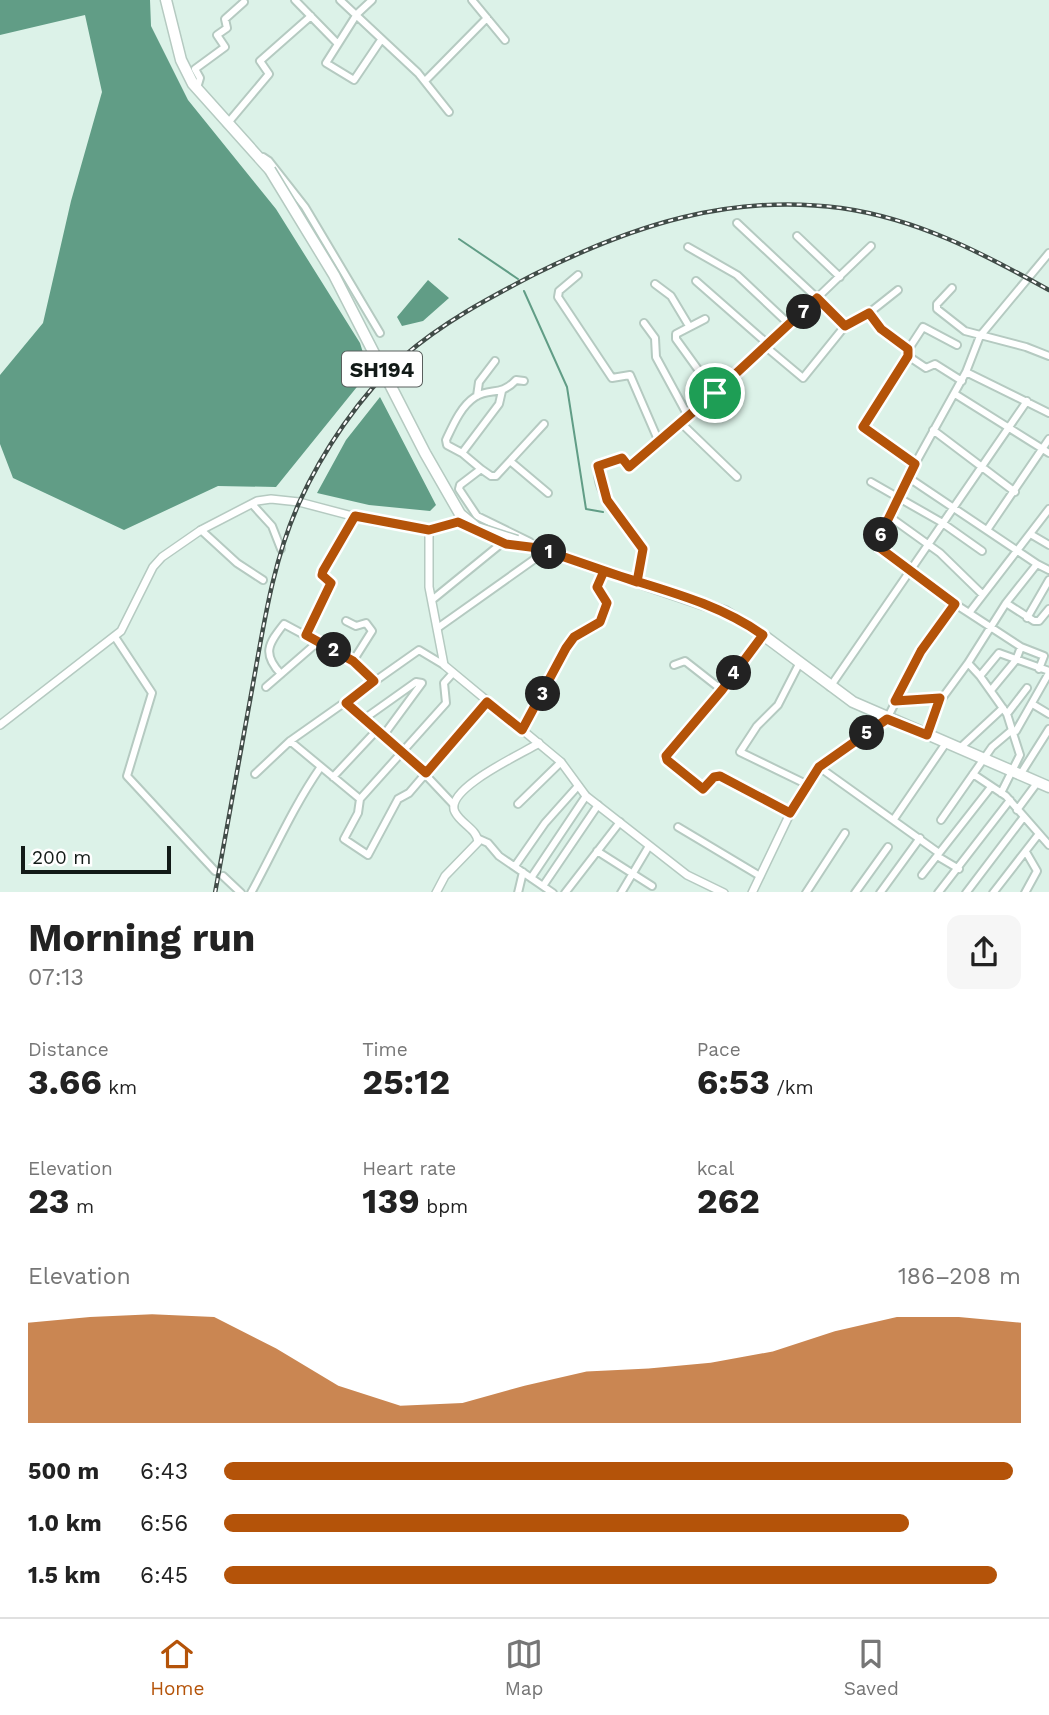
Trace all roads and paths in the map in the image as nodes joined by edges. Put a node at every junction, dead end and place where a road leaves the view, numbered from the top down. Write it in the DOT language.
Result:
graph roads {
  1 [pos="166,0"];
  2 [pos="295,0"];
  3 [pos="340,0"];
  4 [pos="372,0"];
  5 [pos="244,2"];
  6 [pos="476,2"];
  7 [pos="358,14"];
  8 [pos="311,16"];
  9 [pos="487,18"];
  10 [pos="381,40"];
  11 [pos="505,40"];
  12 [pos="338,44"];
  13 [pos="425,81"];
  14 [pos="197,88"];
  15 [pos="449,111"];
  16 [pos="228,124"];
  17 [pos="258,154"];
  18 [pos="737,223"];
  19 [pos="797,236"];
  20 [pos="871,246"];
  21 [pos="688,247"];
  22 [pos="1049,253"];
  23 [pos="578,275"];
  24 [pos="840,277"];
  25 [pos="696,281"];
  26 [pos="655,284"];
  27 [pos="953,288"];
  28 [pos="898,290"];
  29 [pos="817,298"];
  30 [pos="869,313"];
  31 [pos="705,318"];
  32 [pos="644,323"];
  33 [pos="790,325"];
  34 [pos="845,326"];
  35 [pos="689,327"];
  36 [pos="380,332"];
  37 [pos="980,335"];
  38 [pos="957,345"];
  39 [pos="767,346"];
  40 [pos="908,353"];
  41 [pos="1049,356"];
  42 [pos="495,361"];
  43 [pos="966,372"];
  44 [pos="524,381"];
  45 [pos="961,381"];
  46 [pos="502,391"];
  47 [pos="715,393"];
  48 [pos="955,394"];
  49 [pos="477,396"];
  50 [pos="1027,401"];
  51 [pos="1049,413"];
  52 [pos="688,416"];
  53 [pos="681,423"];
  54 [pos="544,424"];
  55 [pos="1009,426"];
  56 [pos="933,430"];
  57 [pos="1049,439"];
  58 [pos="659,442"];
  59 [pos="1046,451"];
  60 [pos="462,453"];
  61 [pos="510,461"];
  62 [pos="915,464"];
  63 [pos="980,466"];
  64 [pos="481,469"];
  65 [pos="737,477"];
  66 [pos="909,478"];
  67 [pos="871,482"];
  68 [pos="1015,492"];
  69 [pos="548,493"];
  70 [pos="901,497"];
  71 [pos="252,504"];
  72 [pos="952,506"];
  73 [pos="1049,509"];
  74 [pos="355,516"];
  75 [pos="890,517"];
  76 [pos="941,522"];
  77 [pos="201,530"];
  78 [pos="429,530"];
  79 [pos="987,530"];
  80 [pos="1032,535"];
  81 [pos="927,542"];
  82 [pos="502,543"];
  83 [pos="1049,545"];
  84 [pos="281,549"];
  85 [pos="542,549"];
  86 [pos="982,551"];
  87 [pos="1019,552"];
  88 [pos="1037,564"];
  89 [pos="907,570"];
  90 [pos="1049,570"];
  91 [pos="604,571"];
  92 [pos="263,580"];
  93 [pos="1049,580"];
  94 [pos="637,582"];
  95 [pos="982,594"];
  96 [pos="432,600"];
  97 [pos="1006,603"];
  98 [pos="955,604"];
  99 [pos="1049,609"];
  100 [pos="969,613"];
  101 [pos="1027,618"];
  102 [pos="346,621"];
  103 [pos="991,626"];
  104 [pos="439,627"];
  105 [pos="306,635"];
  106 [pos="763,635"];
  107 [pos="115,637"];
  108 [pos="319,640"];
  109 [pos="1021,647"];
  110 [pos="1049,648"];
  111 [pos="1044,656"];
  112 [pos="1017,660"];
  113 [pos="353,661"];
  114 [pos="968,663"];
  115 [pos="799,664"];
  116 [pos="444,665"];
  117 [pos="674,665"];
  118 [pos="1039,669"];
  119 [pos="1049,672"];
  120 [pos="453,673"];
  121 [pos="281,674"];
  122 [pos="981,676"];
  123 [pos="374,681"];
  124 [pos="266,687"];
  125 [pos="830,687"];
  126 [pos="1027,688"];
  127 [pos="992,689"];
  128 [pos="722,690"];
  129 [pos="940,698"];
  130 [pos="895,701"];
  131 [pos="487,702"];
  132 [pos="346,703"];
  133 [pos="1034,705"];
  134 [pos="1005,711"];
  135 [pos="1049,714"];
  136 [pos="364,719"];
  137 [pos="887,719"];
  138 [pos="0,725"];
  139 [pos="1049,729"];
  140 [pos="522,730"];
  141 [pos="1012,730"];
  142 [pos="380,733"];
  143 [pos="927,735"];
  144 [pos="290,741"];
  145 [pos="539,743"];
  146 [pos="946,743"];
  147 [pos="960,748"];
  148 [pos="403,751"];
  149 [pos="984,759"];
  150 [pos="561,762"];
  151 [pos="819,767"];
  152 [pos="320,768"];
  153 [pos="426,773"];
  154 [pos="255,774"];
  155 [pos="973,774"];
  156 [pos="1015,774"];
  157 [pos="332,777"];
  158 [pos="1037,783"];
  159 [pos="806,784"];
  160 [pos="578,786"];
  161 [pos="991,787"];
  162 [pos="1049,787"];
  163 [pos="1001,793"];
  164 [pos="586,796"];
  165 [pos="360,799"];
  166 [pos="1010,800"];
  167 [pos="518,804"];
  168 [pos="454,805"];
  169 [pos="598,806"];
  170 [pos="1017,810"];
  171 [pos="790,813"];
  172 [pos="1023,818"];
  173 [pos="894,819"];
  174 [pos="941,820"];
  175 [pos="620,822"];
  176 [pos="678,827"];
  177 [pos="845,833"];
  178 [pos="1038,835"];
  179 [pos="920,838"];
  180 [pos="479,839"];
  181 [pos="1048,842"];
  182 [pos="649,846"];
  183 [pos="888,847"];
  184 [pos="597,851"];
  185 [pos="1026,852"];
  186 [pos="938,854"];
  187 [pos="515,866"];
  188 [pos="959,869"];
  189 [pos="215,871"];
  190 [pos="523,872"];
  191 [pos="633,874"];
  192 [pos="922,875"];
  193 [pos="223,876"];
  194 [pos="760,876"];
  195 [pos="531,878"];
  196 [pos="543,886"];
  197 [pos="652,886"];
  198 [pos="241,892"];
  199 [pos="251,892"];
  200 [pos="436,892"];
  201 [pos="519,892"];
  202 [pos="553,892"];
  203 [pos="565,892"];
  204 [pos="621,892"];
  205 [pos="724,892"];
  206 [pos="752,892"];
  207 [pos="806,892"];
  208 [pos="855,892"];
  209 [pos="880,892"];
  210 [pos="939,892"];
  211 [pos="966,892"];
  212 [pos="993,892"];
  213 [pos="1025,892"];
  1 -- 14 [label="main road, SH194"];
  2 -- 8 [label="street"];
  3 -- 7 [label="street"];
  4 -- 7 [label="street"];
  5 -- 14 [label="street"];
  6 -- 9 [label="street"];
  7 -- 10 [label="street"];
  7 -- 12 [label="street"];
  8 -- 12 [label="street"];
  8 -- 16 [label="street"];
  9 -- 11 [label="street"];
  9 -- 13 [label="street"];
  10 -- 12 [label="street"];
  10 -- 13 [label="street"];
  13 -- 15 [label="street"];
  14 -- 16 [label="main road, SH194"];
  16 -- 17 [label="main road, SH194"];
  17 -- 36 [label="street"];
  17 -- 85 [label="main road, SH194, bridge"];
  18 -- 29 [label="street"];
  19 -- 24 [label="street"];
  20 -- 24 [label="street"];
  21 -- 33 [label="street"];
  22 -- 37 [label="street"];
  23 -- 58 [label="street"];
  24 -- 29 [label="street"];
  25 -- 39 [label="street"];
  26 -- 35 [label="street"];
  27 -- 37 [label="street"];
  28 -- 30 [label="street"];
  29 -- 33 [label="street"];
  29 -- 34 [label="street"];
  30 -- 34 [label="street"];
  30 -- 40 [label="street"];
  31 -- 35 [label="street"];
  32 -- 52 [label="street"];
  33 -- 39 [label="street"];
  34 -- 39 [label="street"];
  35 -- 47 [label="street"];
  37 -- 41 [label="street"];
  37 -- 43 [label="street"];
  38 -- 40 [label="street"];
  39 -- 47 [label="street"];
  40 -- 45 [label="street"];
  40 -- 62 [label="street"];
  42 -- 49 [label="street"];
  43 -- 45 [label="street"];
  43 -- 50 [label="street"];
  44 -- 46 [label="street"];
  45 -- 48 [label="street"];
  46 -- 49 [label="street"];
  46 -- 60 [label="street"];
  47 -- 52 [label="street"];
  48 -- 55 [label="street"];
  48 -- 56 [label="street"];
  49 -- 60 [label="street"];
  50 -- 51 [label="street"];
  50 -- 55 [label="street"];
  52 -- 53 [label="street"];
  53 -- 58 [label="street"];
  53 -- 65 [label="street"];
  54 -- 61 [label="street"];
  55 -- 59 [label="street"];
  55 -- 63 [label="street"];
  56 -- 62 [label="street"];
  56 -- 63 [label="street"];
  57 -- 59 [label="street"];
  58 -- 94 [label="street"];
  59 -- 68 [label="street"];
  60 -- 64 [label="street"];
  61 -- 64 [label="street"];
  61 -- 69 [label="street"];
  62 -- 66 [label="street"];
  63 -- 68 [label="street"];
  63 -- 72 [label="street"];
  64 -- 85 [label="street"];
  66 -- 70 [label="street"];
  66 -- 72 [label="street"];
  67 -- 70 [label="street"];
  68 -- 79 [label="street"];
  70 -- 75 [label="street"];
  70 -- 76 [label="street"];
  71 -- 74 [label="street"];
  71 -- 77 [label="street"];
  71 -- 84 [label="street"];
  72 -- 76 [label="street"];
  72 -- 79 [label="street"];
  73 -- 80 [label="street"];
  74 -- 78 [label="street"];
  74 -- 105 [label="street"];
  75 -- 81 [label="street"];
  75 -- 89 [label="street"];
  76 -- 81 [label="street"];
  76 -- 86 [label="street"];
  77 -- 92 [label="street"];
  77 -- 107 [label="street"];
  78 -- 82 [label="street"];
  78 -- 96 [label="street"];
  79 -- 87 [label="street"];
  80 -- 83 [label="street"];
  80 -- 87 [label="street"];
  81 -- 89 [label="street"];
  81 -- 95 [label="street"];
  82 -- 85 [label="street"];
  82 -- 96 [label="street"];
  85 -- 91 [label="main road, SH194"];
  85 -- 104 [label="street"];
  87 -- 88 [label="street"];
  87 -- 95 [label="street"];
  88 -- 90 [label="street"];
  88 -- 97 [label="street"];
  89 -- 98 [label="street"];
  89 -- 125 [label="street"];
  91 -- 94 [label="main road, SH194"];
  91 -- 140 [label="street"];
  93 -- 101 [label="street"];
  94 -- 106 [label="main road, SH194"];
  95 -- 100 [label="street"];
  96 -- 104 [label="street"];
  97 -- 101 [label="street"];
  97 -- 103 [label="street"];
  98 -- 100 [label="street"];
  98 -- 130 [label="street"];
  99 -- 101 [label="street"];
  100 -- 103 [label="street"];
  102 -- 113 [label="street"];
  103 -- 109 [label="street"];
  103 -- 114 [label="street"];
  104 -- 116 [label="street"];
  105 -- 108 [label="street"];
  105 -- 121 [label="street"];
  106 -- 115 [label="main road, SH194"];
  106 -- 128 [label="street"];
  107 -- 138 [label="street"];
  107 -- 189 [label="street"];
  108 -- 113 [label="street"];
  108 -- 121 [label="street"];
  109 -- 111 [label="street"];
  109 -- 112 [label="street"];
  110 -- 111 [label="street"];
  111 -- 118 [label="street"];
  112 -- 118 [label="street"];
  112 -- 122 [label="street"];
  112 -- 127 [label="street"];
  113 -- 123 [label="street"];
  114 -- 122 [label="street"];
  114 -- 129 [label="street"];
  115 -- 125 [label="main road, SH194"];
  115 -- 159 [label="street"];
  116 -- 120 [label="street"];
  116 -- 123 [label="street"];
  117 -- 128 [label="street"];
  118 -- 119 [label="street"];
  119 -- 133 [label="street"];
  120 -- 131 [label="street"];
  120 -- 148 [label="street"];
  121 -- 124 [label="street"];
  122 -- 127 [label="street"];
  123 -- 132 [label="street"];
  125 -- 137 [label="main road, SH194"];
  126 -- 134 [label="street"];
  127 -- 134 [label="street"];
  128 -- 171 [label="street"];
  129 -- 130 [label="street"];
  129 -- 143 [label="street"];
  130 -- 137 [label="street"];
  131 -- 140 [label="street"];
  131 -- 153 [label="street"];
  132 -- 136 [label="street"];
  132 -- 144 [label="street"];
  133 -- 135 [label="street"];
  133 -- 141 [label="street"];
  134 -- 141 [label="street"];
  134 -- 147 [label="street"];
  136 -- 142 [label="street"];
  136 -- 142 [label="street"];
  137 -- 143 [label="main road, SH194"];
  137 -- 151 [label="street"];
  139 -- 156 [label="street"];
  140 -- 145 [label="street"];
  141 -- 149 [label="street"];
  141 -- 156 [label="street"];
  142 -- 148 [label="street"];
  142 -- 157 [label="street"];
  143 -- 146 [label="main road, SH194"];
  144 -- 152 [label="street"];
  144 -- 154 [label="street"];
  145 -- 150 [label="street"];
  145 -- 168 [label="street"];
  146 -- 147 [label="main road, SH194"];
  146 -- 173 [label="street"];
  147 -- 149 [label="main road, SH194"];
  148 -- 153 [label="street"];
  148 -- 165 [label="street"];
  149 -- 155 [label="street"];
  149 -- 156 [label="main road, SH194"];
  150 -- 160 [label="street"];
  150 -- 167 [label="street"];
  151 -- 159 [label="street"];
  151 -- 173 [label="street"];
  152 -- 157 [label="street"];
  152 -- 199 [label="street"];
  153 -- 165 [label="street"];
  153 -- 168 [label="street"];
  155 -- 161 [label="street"];
  155 -- 174 [label="street"];
  156 -- 158 [label="main road, SH194"];
  156 -- 163 [label="street"];
  157 -- 165 [label="street"];
  158 -- 162 [label="main road, SH194"];
  158 -- 170 [label="street"];
  159 -- 171 [label="street"];
  160 -- 164 [label="street"];
  160 -- 187 [label="street"];
  161 -- 163 [label="street"];
  161 -- 186 [label="street"];
  163 -- 166 [label="street"];
  164 -- 169 [label="street"];
  164 -- 195 [label="street"];
  166 -- 170 [label="street"];
  166 -- 188 [label="street"];
  168 -- 180 [label="street"];
  169 -- 175 [label="street"];
  169 -- 196 [label="street"];
  170 -- 172 [label="street"];
  171 -- 194 [label="street"];
  172 -- 178 [label="street"];
  172 -- 211 [label="street"];
  173 -- 179 [label="street"];
  175 -- 182 [label="street"];
  175 -- 184 [label="street"];
  176 -- 194 [label="street"];
  177 -- 207 [label="street"];
  178 -- 181 [label="street"];
  178 -- 185 [label="street"];
  179 -- 186 [label="street"];
  179 -- 209 [label="street"];
  180 -- 187 [label="street"];
  180 -- 200 [label="street"];
  182 -- 191 [label="street"];
  182 -- 205 [label="street"];
  183 -- 208 [label="street"];
  184 -- 191 [label="street"];
  184 -- 203 [label="street"];
  185 -- 212 [label="street"];
  185 -- 213 [label="street"];
  186 -- 188 [label="street"];
  186 -- 192 [label="street"];
  187 -- 190 [label="street"];
  188 -- 210 [label="street"];
  190 -- 195 [label="street"];
  190 -- 201 [label="street"];
  191 -- 197 [label="street"];
  191 -- 204 [label="street"];
  193 -- 198 [label="street"];
  194 -- 206 [label="street"];
  195 -- 196 [label="street"];
  196 -- 202 [label="street"];
}
